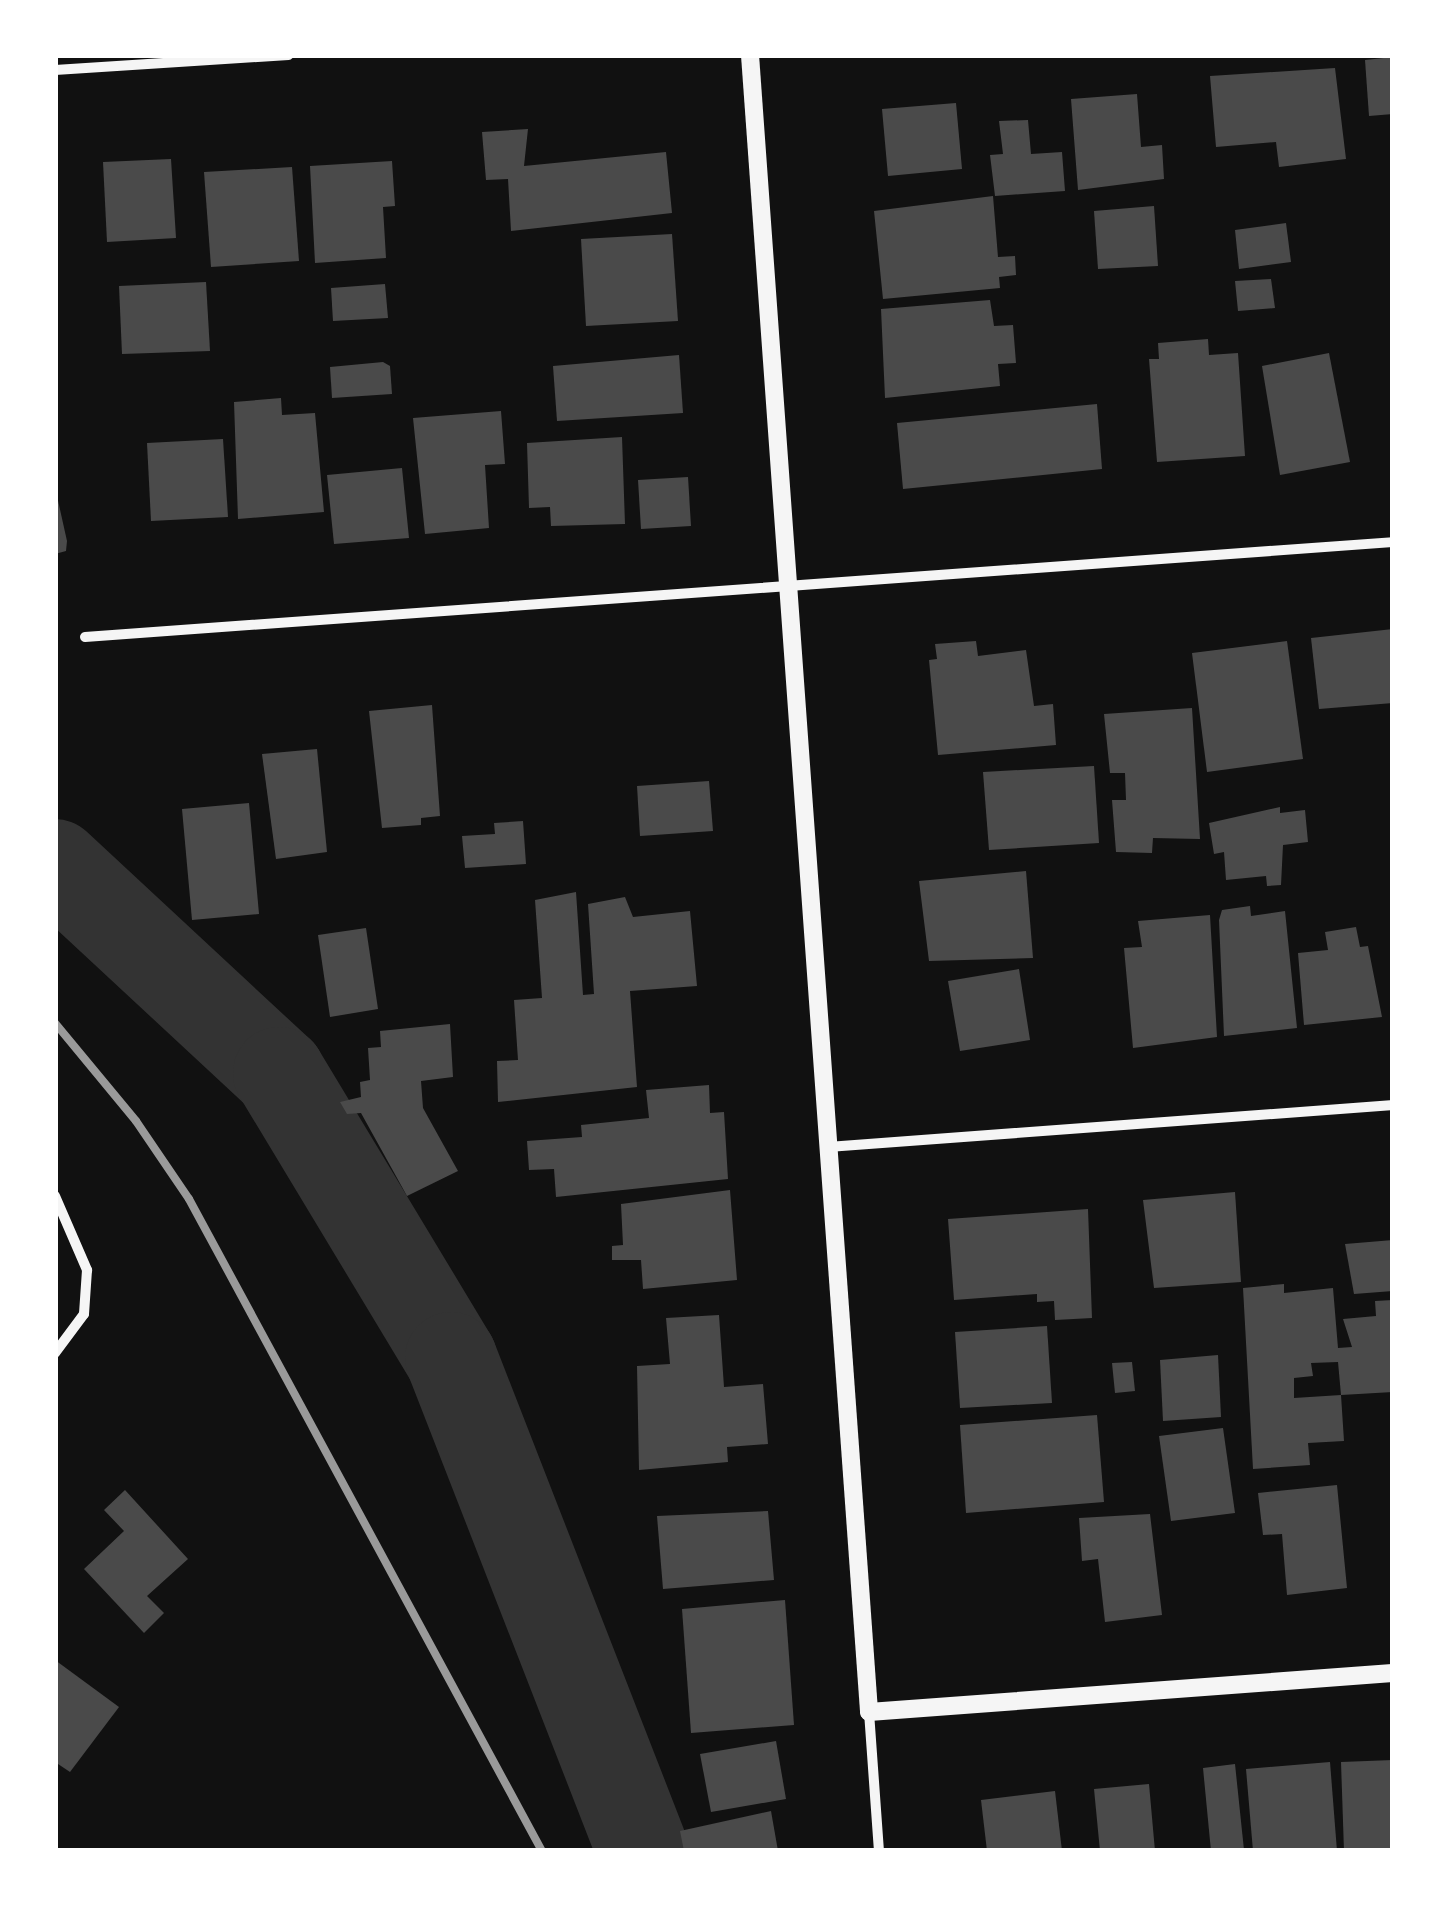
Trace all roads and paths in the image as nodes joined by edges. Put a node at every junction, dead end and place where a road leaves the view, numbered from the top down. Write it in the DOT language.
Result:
graph roads {
  1 [pos="289,55"];
  2 [pos="750,55"];
  3 [pos="55,70"];
  4 [pos="1393,542"];
  5 [pos="788,586"];
  6 [pos="85,637"];
  7 [pos="1393,1106"];
  8 [pos="828,1147"];
  9 [pos="55,1196"];
  10 [pos="55,1353"];
  11 [pos="1393,1673"];
  12 [pos="870,1712"];
  13 [pos="880,1851"];
  1 -- 3 [label="street"];
  2 -- 5 [label="street"];
  4 -- 5 [label="street"];
  5 -- 6 [label="street"];
  5 -- 8 [label="street"];
  7 -- 8 [label="street"];
  8 -- 12 [label="street"];
  9 -- 10 [label="street"];
  11 -- 12 [label="street"];
  12 -- 13 [label="street"];
}
